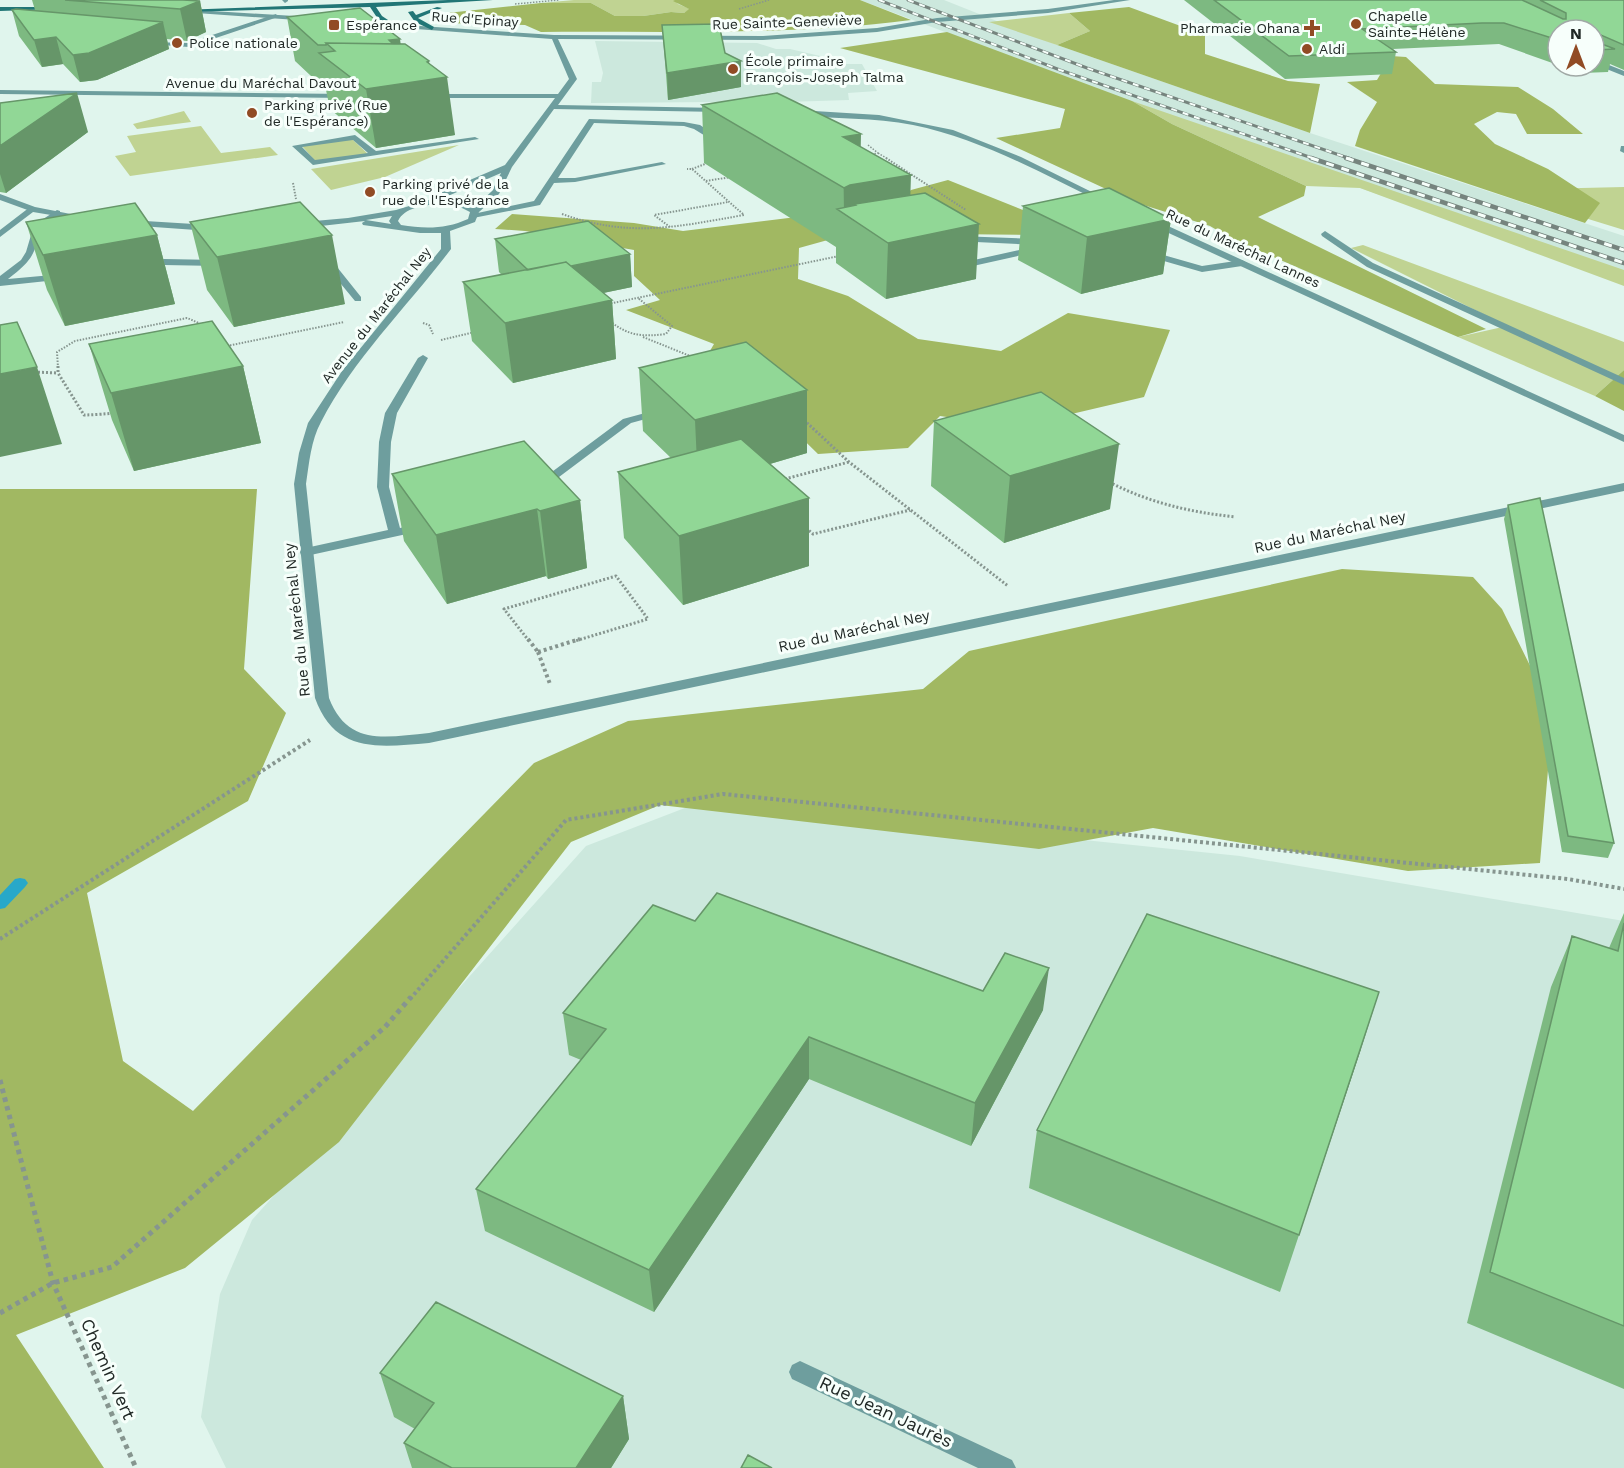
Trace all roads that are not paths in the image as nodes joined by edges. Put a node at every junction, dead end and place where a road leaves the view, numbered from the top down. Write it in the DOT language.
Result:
graph roads {
  1 [pos="322,0"];
  2 [pos="382,0"];
  3 [pos="399,0"];
  4 [pos="490,0"];
  5 [pos="1127,0"];
  6 [pos="285,1"];
  7 [pos="473,1"];
  8 [pos="0,3"];
  9 [pos="407,4"];
  10 [pos="373,6"];
  11 [pos="0,9"];
  12 [pos="46,9"];
  13 [pos="179,10"];
  14 [pos="276,16"];
  15 [pos="414,18"];
  16 [pos="316,19"];
  17 [pos="29,20"];
  18 [pos="357,22"];
  19 [pos="392,25"];
  20 [pos="432,28"];
  21 [pos="554,37"];
  22 [pos="145,43"];
  23 [pos="1606,66"];
  24 [pos="1624,74"];
  25 [pos="0,92"];
  26 [pos="360,96"];
  27 [pos="418,96"];
  28 [pos="559,96"];
  29 [pos="552,107"];
  30 [pos="691,110"];
  31 [pos="726,110"];
  32 [pos="783,112"];
  33 [pos="684,124"];
  34 [pos="475,139"];
  35 [pos="723,144"];
  36 [pos="374,154"];
  37 [pos="662,164"];
  38 [pos="508,168"];
  39 [pos="553,181"];
  40 [pos="0,197"];
  41 [pos="418,204"];
  42 [pos="1114,204"];
  43 [pos="33,208"];
  44 [pos="398,212"];
  45 [pos="57,213"];
  46 [pos="475,213"];
  47 [pos="1146,219"];
  48 [pos="103,220"];
  49 [pos="348,221"];
  50 [pos="114,222"];
  51 [pos="398,225"];
  52 [pos="298,226"];
  53 [pos="217,229"];
  54 [pos="445,230"];
  55 [pos="0,234"];
  56 [pos="1325,234"];
  57 [pos="947,239"];
  58 [pos="1137,249"];
  59 [pos="946,250"];
  60 [pos="223,263"];
  61 [pos="1242,263"];
  62 [pos="318,264"];
  63 [pos="130,267"];
  64 [pos="73,276"];
  65 [pos="0,282"];
  66 [pos="358,299"];
  67 [pos="423,358"];
  68 [pos="1624,382"];
  69 [pos="671,409"];
  70 [pos="1624,438"];
  71 [pos="300,484"];
  72 [pos="1624,487"];
  73 [pos="532,491"];
  74 [pos="437,522"];
  75 [pos="395,534"];
  76 [pos="306,552"];
  77 [pos="800,1372"];
  78 [pos="1004,1468"];
  1 -- 6 [label="main road"];
  2 -- 10 [label="main road"];
  3 -- 9 [label="main road"];
  4 -- 7 [label="main road"];
  5 -- 21 [label="street, Rue Sainte-Geneviève"];
  6 -- 13 [label="main road"];
  7 -- 9 [label="main road"];
  7 -- 15 [label="main road"];
  8 -- 12 [label="main road"];
  9 -- 10 [label="main road"];
  9 -- 15 [label="main road"];
  10 -- 13 [label="main road"];
  10 -- 19 [label="main road"];
  11 -- 12 [label="main road"];
  12 -- 17 [label="street"];
  13 -- 14 [label="street"];
  14 -- 16 [label="street"];
  14 -- 22 [label="street"];
  15 -- 20 [label="main road"];
  18 -- 19 [label="street, Rue d'Epinay"];
  19 -- 20 [label="street, Rue d'Epinay"];
  20 -- 21 [label="street, Rue d'Epinay"];
  21 -- 28 [label="street"];
  23 -- 24 [label="street"];
  25 -- 26 [label="street, Avenue du Maréchal Davout"];
  27 -- 28 [label="street"];
  28 -- 29 [label="street"];
  29 -- 30 [label="street"];
  29 -- 38 [label="street"];
  30 -- 31 [label="street"];
  30 -- 33 [label="street"];
  32 -- 42 [label="street"];
  33 -- 35 [label="street"];
  33 -- 39 [label="street"];
  34 -- 36 [label="street"];
  36 -- 36 [label="street"];
  37 -- 39 [label="street"];
  38 -- 41 [label="street"];
  38 -- 46 [label="street"];
  39 -- 46 [label="street"];
  40 -- 43 [label="street"];
  41 -- 44 [label="street"];
  41 -- 46 [label="street"];
  43 -- 45 [label="street"];
  43 -- 55 [label="street"];
  44 -- 49 [label="street"];
  44 -- 51 [label="street"];
  45 -- 48 [label="street"];
  45 -- 65 [label="street"];
  46 -- 54 [label="street"];
  47 -- 61 [label="street, Rue du Maréchal Lannes"];
  49 -- 51 [label="street"];
  49 -- 52 [label="street"];
  50 -- 53 [label="street"];
  51 -- 54 [label="street"];
  54 -- 71 [label="street, Avenue du Maréchal Ney"];
  56 -- 68 [label="street"];
  57 -- 59 [label="street"];
  58 -- 61 [label="street"];
  60 -- 63 [label="street"];
  61 -- 70 [label="street, Rue du Maréchal Lannes"];
  62 -- 66 [label="street"];
  64 -- 65 [label="street"];
  67 -- 75 [label="street"];
  69 -- 73 [label="street"];
  71 -- 76 [label="street, Rue du Maréchal Ney"];
  72 -- 76 [label="street, Rue du Maréchal Ney"];
  74 -- 75 [label="street"];
  75 -- 76 [label="street"];
  77 -- 78 [label="street, Rue Jean Jaurès"];
}
